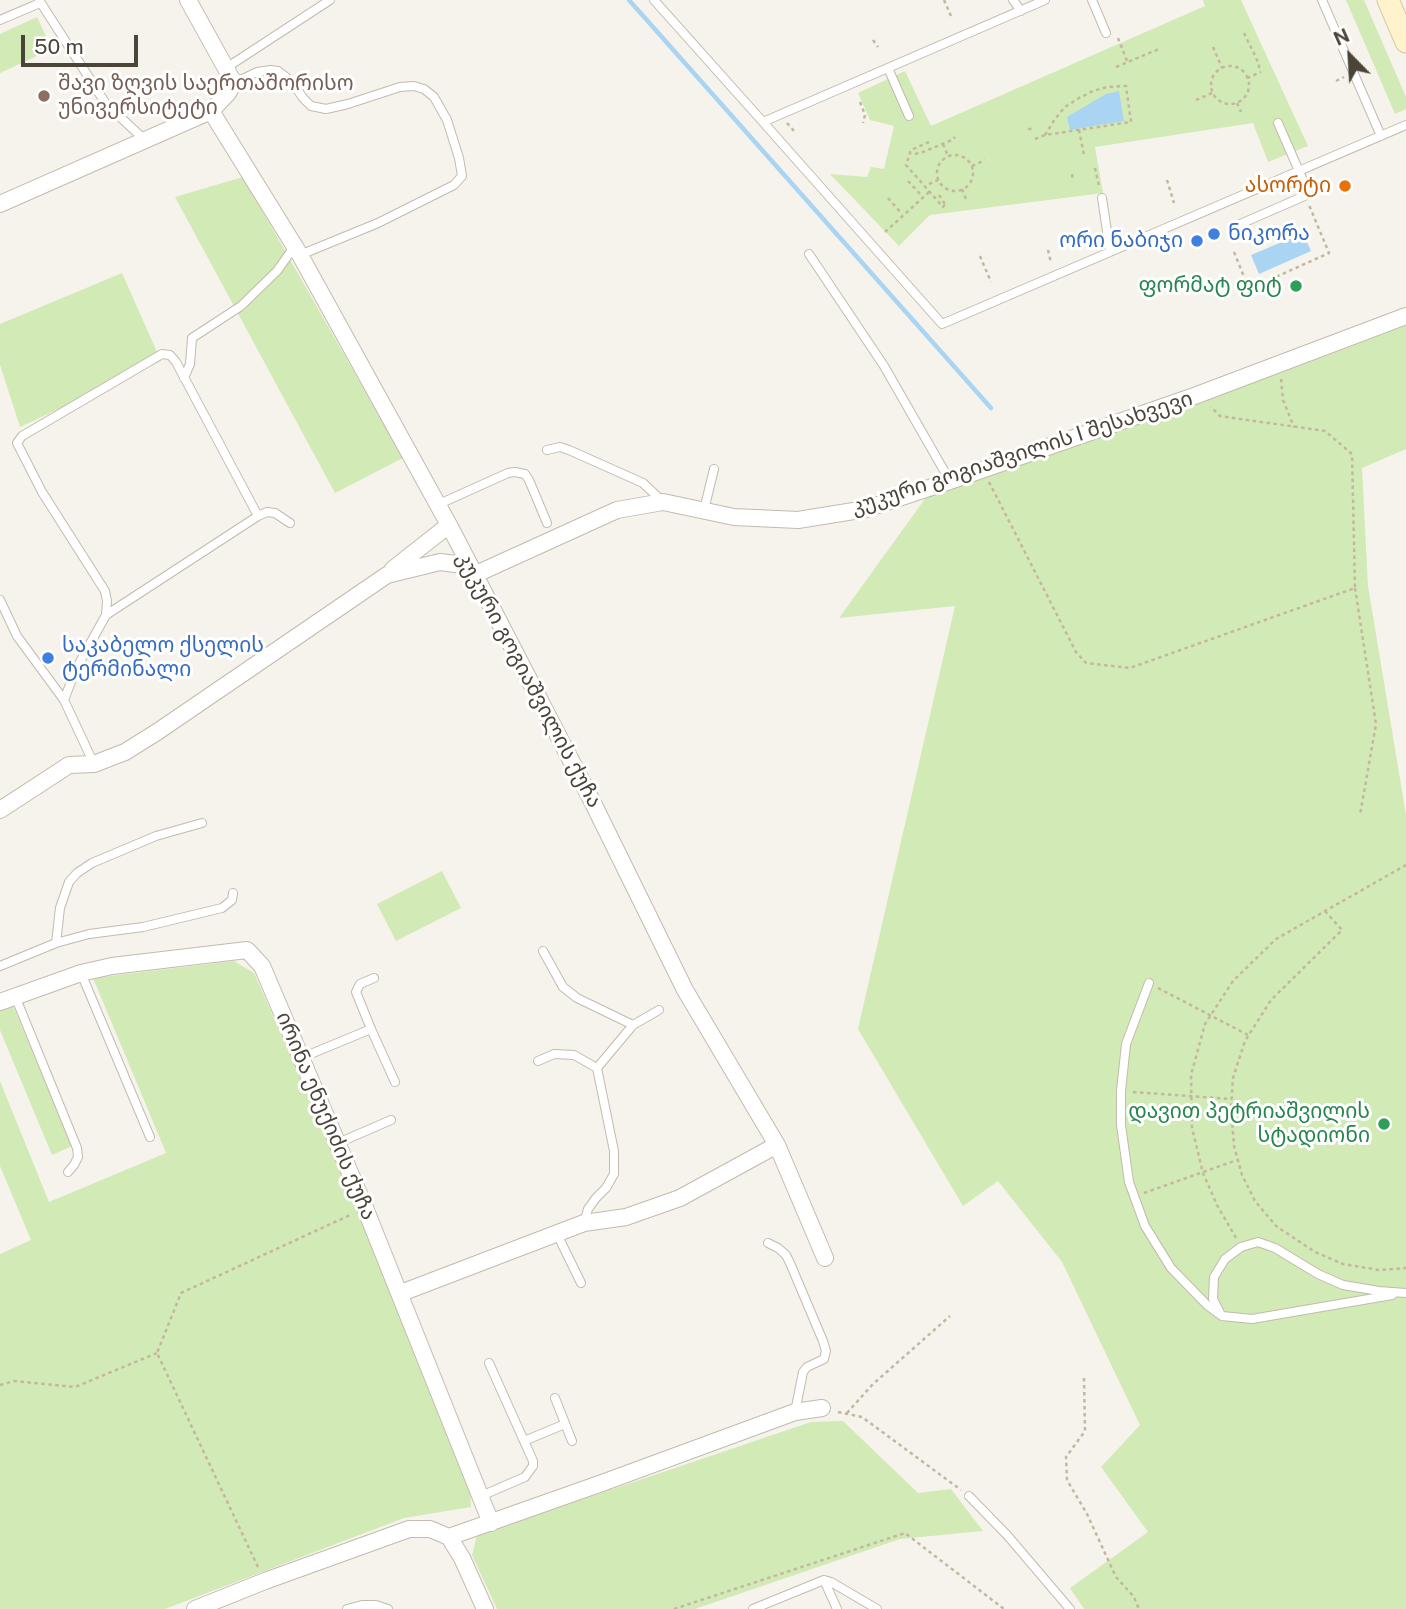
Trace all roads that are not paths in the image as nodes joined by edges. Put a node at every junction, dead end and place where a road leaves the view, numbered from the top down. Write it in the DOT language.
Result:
graph roads {
  1 [pos="188,0"];
  2 [pos="330,0"];
  3 [pos="654,0"];
  4 [pos="1013,0"];
  5 [pos="1045,0"];
  6 [pos="1092,0"];
  7 [pos="1322,0"];
  8 [pos="39,1"];
  9 [pos="1021,11"];
  10 [pos="1396,11"];
  11 [pos="0,20"];
  12 [pos="1106,33"];
  13 [pos="1406,41"];
  14 [pos="226,68"];
  15 [pos="888,68"];
  16 [pos="234,83"];
  17 [pos="211,111"];
  18 [pos="909,117"];
  19 [pos="763,122"];
  20 [pos="1278,123"];
  21 [pos="1406,125"];
  22 [pos="1381,136"];
  23 [pos="146,141"];
  24 [pos="1299,170"];
  25 [pos="1102,198"];
  26 [pos="0,204"];
  27 [pos="1238,225"];
  28 [pos="297,251"];
  29 [pos="1110,251"];
  30 [pos="809,254"];
  31 [pos="1406,316"];
  32 [pos="184,378"];
  33 [pos="547,450"];
  34 [pos="713,469"];
  35 [pos="950,481"];
  36 [pos="663,502"];
  37 [pos="437,505"];
  38 [pos="704,511"];
  39 [pos="258,516"];
  40 [pos="290,523"];
  41 [pos="547,523"];
  42 [pos="449,525"];
  43 [pos="387,575"];
  44 [pos="474,575"];
  45 [pos="0,600"];
  46 [pos="106,615"];
  47 [pos="64,700"];
  48 [pos="94,764"];
  49 [pos="0,810"];
  50 [pos="202,823"];
  51 [pos="233,893"];
  52 [pos="56,943"];
  53 [pos="543,951"];
  54 [pos="0,966"];
  55 [pos="81,973"];
  56 [pos="374,978"];
  57 [pos="1149,983"];
  58 [pos="8,999"];
  59 [pos="659,1010"];
  60 [pos="633,1025"];
  61 [pos="371,1029"];
  62 [pos="302,1058"];
  63 [pos="538,1060"];
  64 [pos="597,1068"];
  65 [pos="395,1082"];
  66 [pos="391,1120"];
  67 [pos="150,1137"];
  68 [pos="338,1143"];
  69 [pos="777,1145"];
  70 [pos="68,1172"];
  71 [pos="584,1223"];
  72 [pos="557,1234"];
  73 [pos="768,1243"];
  74 [pos="825,1258"];
  75 [pos="581,1283"];
  76 [pos="401,1293"];
  77 [pos="1406,1293"];
  78 [pos="1222,1316"];
  79 [pos="489,1363"];
  80 [pos="555,1398"];
  81 [pos="822,1408"];
  82 [pos="795,1412"];
  83 [pos="565,1424"];
  84 [pos="524,1441"];
  85 [pos="572,1441"];
  86 [pos="481,1496"];
  87 [pos="969,1496"];
  88 [pos="491,1523"];
  89 [pos="449,1537"];
  90 [pos="824,1580"];
  91 [pos="195,1609"];
  92 [pos="347,1609"];
  93 [pos="388,1609"];
  94 [pos="485,1609"];
  95 [pos="753,1609"];
  96 [pos="837,1609"];
  97 [pos="877,1609"];
  98 [pos="1070,1609"];
  1 -- 14 [label="street"];
  2 -- 14 [label="lane"];
  3 -- 19 [label="lane"];
  4 -- 9 [label="lane"];
  5 -- 9 [label="lane"];
  6 -- 12 [label="lane"];
  7 -- 22 [label="lane"];
  8 -- 11 [label="lane"];
  8 -- 23 [label="lane"];
  9 -- 15 [label="lane"];
  10 -- 13 [label="street"];
  14 -- 16 [label="street"];
  15 -- 18 [label="lane"];
  15 -- 19 [label="lane"];
  16 -- 17 [label="street"];
  16 -- 28 [label="lane"];
  17 -- 23 [label="street"];
  17 -- 28 [label="street, კუკური გოგიაშვილის ქუჩა"];
  19 -- 29 [label="lane"];
  20 -- 24 [label="lane"];
  21 -- 22 [label="lane"];
  22 -- 24 [label="lane"];
  23 -- 26 [label="street"];
  24 -- 27 [label="lane"];
  24 -- 29 [label="lane"];
  25 -- 29 [label="lane"];
  28 -- 32 [label="lane"];
  28 -- 37 [label="street, კუკური გოგიაშვილის ქუჩა"];
  30 -- 35 [label="lane"];
  31 -- 35 [label="street, კუკური გოგიაშვილის I შესახვევი"];
  32 -- 39 [label="lane"];
  32 -- 46 [label="lane"];
  33 -- 36 [label="lane"];
  34 -- 38 [label="lane"];
  35 -- 38 [label="street, კუკური გოგიაშვილის I შესახვევი"];
  36 -- 38 [label="street, კუკური გოგიაშვილის I შესახვევი"];
  36 -- 44 [label="street, კუკური გოგიაშვილის I შესახვევი"];
  37 -- 41 [label="lane"];
  37 -- 42 [label="street, კუკური გოგიაშვილის ქუჩა"];
  39 -- 40 [label="lane"];
  39 -- 46 [label="lane"];
  42 -- 43 [label="street"];
  42 -- 44 [label="street, კუკური გოგიაშვილის ქუჩა"];
  43 -- 44 [label="street"];
  43 -- 48 [label="street"];
  44 -- 69 [label="street, კუკური გოგიაშვილის ქუჩა"];
  45 -- 47 [label="lane"];
  46 -- 47 [label="lane"];
  47 -- 48 [label="lane"];
  48 -- 49 [label="street"];
  50 -- 52 [label="lane"];
  51 -- 52 [label="lane"];
  52 -- 54 [label="lane"];
  53 -- 60 [label="lane"];
  55 -- 58 [label="street, ირინა ენუქიძის ქუჩა"];
  55 -- 62 [label="street, ირინა ენუქიძის ქუჩა"];
  55 -- 67 [label="lane"];
  56 -- 61 [label="lane"];
  57 -- 78 [label="lane"];
  58 -- 70 [label="lane"];
  59 -- 60 [label="lane"];
  60 -- 64 [label="lane"];
  61 -- 62 [label="lane"];
  61 -- 65 [label="lane"];
  62 -- 68 [label="street, ირინა ენუქიძის ქუჩა"];
  63 -- 64 [label="lane"];
  64 -- 71 [label="lane"];
  66 -- 68 [label="lane"];
  68 -- 76 [label="street, ირინა ენუქიძის ქუჩა"];
  69 -- 71 [label="street"];
  69 -- 74 [label="street, კუკური გოგიაშვილის ქუჩა"];
  71 -- 72 [label="street"];
  72 -- 75 [label="lane"];
  72 -- 76 [label="street"];
  73 -- 82 [label="lane"];
  76 -- 86 [label="street, ირინა ენუქიძის ქუჩა"];
  77 -- 78 [label="lane"];
  77 -- 78 [label="lane"];
  79 -- 84 [label="lane"];
  80 -- 83 [label="lane"];
  81 -- 82 [label="street"];
  82 -- 88 [label="street"];
  83 -- 84 [label="lane"];
  83 -- 85 [label="lane"];
  84 -- 86 [label="lane"];
  86 -- 88 [label="street, ირინა ენუქიძის ქუჩა"];
  87 -- 98 [label="lane"];
  88 -- 89 [label="street"];
  89 -- 91 [label="street"];
  89 -- 94 [label="street"];
  90 -- 95 [label="lane"];
  90 -- 96 [label="lane"];
  90 -- 97 [label="lane"];
  92 -- 93 [label="lane"];
}
